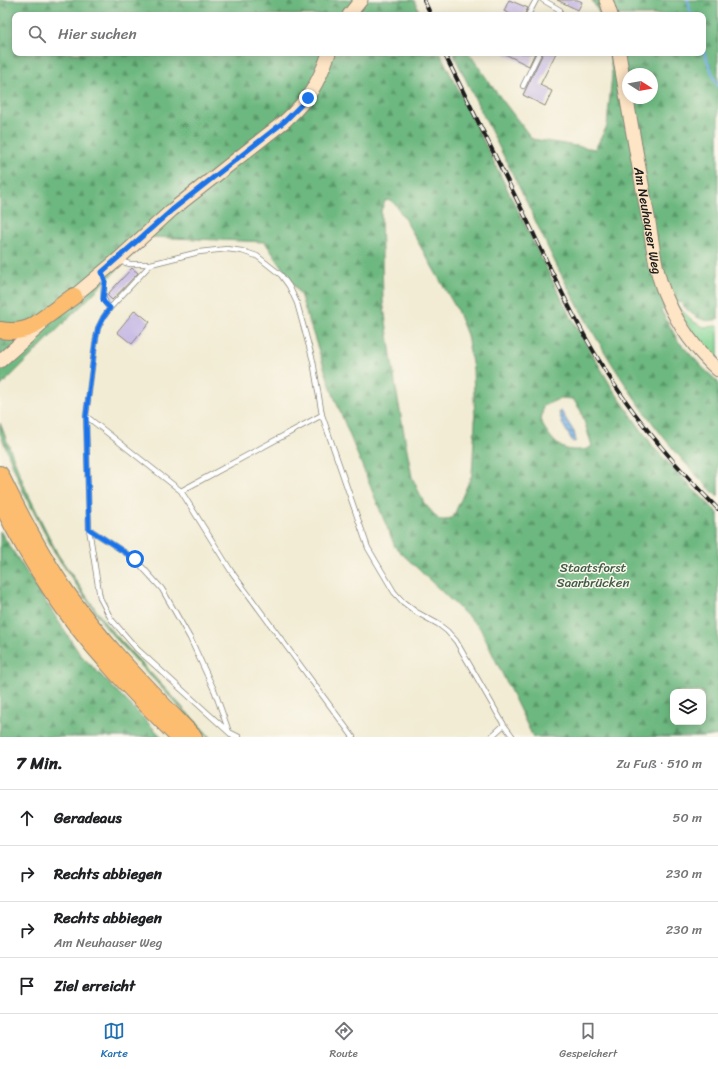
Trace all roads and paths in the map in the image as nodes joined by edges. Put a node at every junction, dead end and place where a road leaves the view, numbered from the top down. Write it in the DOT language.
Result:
graph roads {
  1 [pos="361,0"];
  2 [pos="536,0"];
  3 [pos="543,0"];
  4 [pos="606,0"];
  5 [pos="351,12"];
  6 [pos="530,12"];
  7 [pos="559,12"];
  8 [pos="611,12"];
  9 [pos="329,56"];
  10 [pos="538,56"];
  11 [pos="620,56"];
  12 [pos="523,86"];
  13 [pos="116,261"];
  14 [pos="151,264"];
  15 [pos="102,272"];
  16 [pos="74,296"];
  17 [pos="110,308"];
  18 [pos="0,330"];
  19 [pos="0,361"];
  20 [pos="718,370"];
  21 [pos="322,415"];
  22 [pos="86,416"];
  23 [pos="0,474"];
  24 [pos="181,491"];
  25 [pos="0,501"];
  26 [pos="89,529"];
  27 [pos="504,726"];
  28 [pos="229,732"];
  29 [pos="178,737"];
  30 [pos="194,737"];
  31 [pos="234,737"];
  32 [pos="239,737"];
  33 [pos="353,737"];
  34 [pos="491,737"];
  35 [pos="513,737"];
  1 -- 5 [label="street"];
  2 -- 6 [label="lane"];
  3 -- 7 [label="lane"];
  4 -- 8 [label="street"];
  9 -- 13 [label="street"];
  10 -- 12 [label="lane"];
  11 -- 20 [label="street, Am Neuhauser Weg"];
  13 -- 14 [label="lane"];
  13 -- 15 [label="street"];
  14 -- 17 [label="lane"];
  14 -- 21 [label="lane"];
  15 -- 16 [label="street"];
  15 -- 17 [label="lane"];
  16 -- 18 [label="highway"];
  16 -- 19 [label="street"];
  17 -- 22 [label="lane"];
  21 -- 24 [label="lane"];
  21 -- 27 [label="lane"];
  22 -- 24 [label="lane"];
  22 -- 26 [label="lane"];
  23 -- 30 [label="highway"];
  24 -- 33 [label="lane"];
  25 -- 29 [label="highway"];
  26 -- 28 [label="lane"];
  26 -- 28 [label="lane"];
  27 -- 34 [label="lane"];
  27 -- 35 [label="lane"];
  28 -- 31 [label="lane"];
  28 -- 32 [label="lane"];
}
